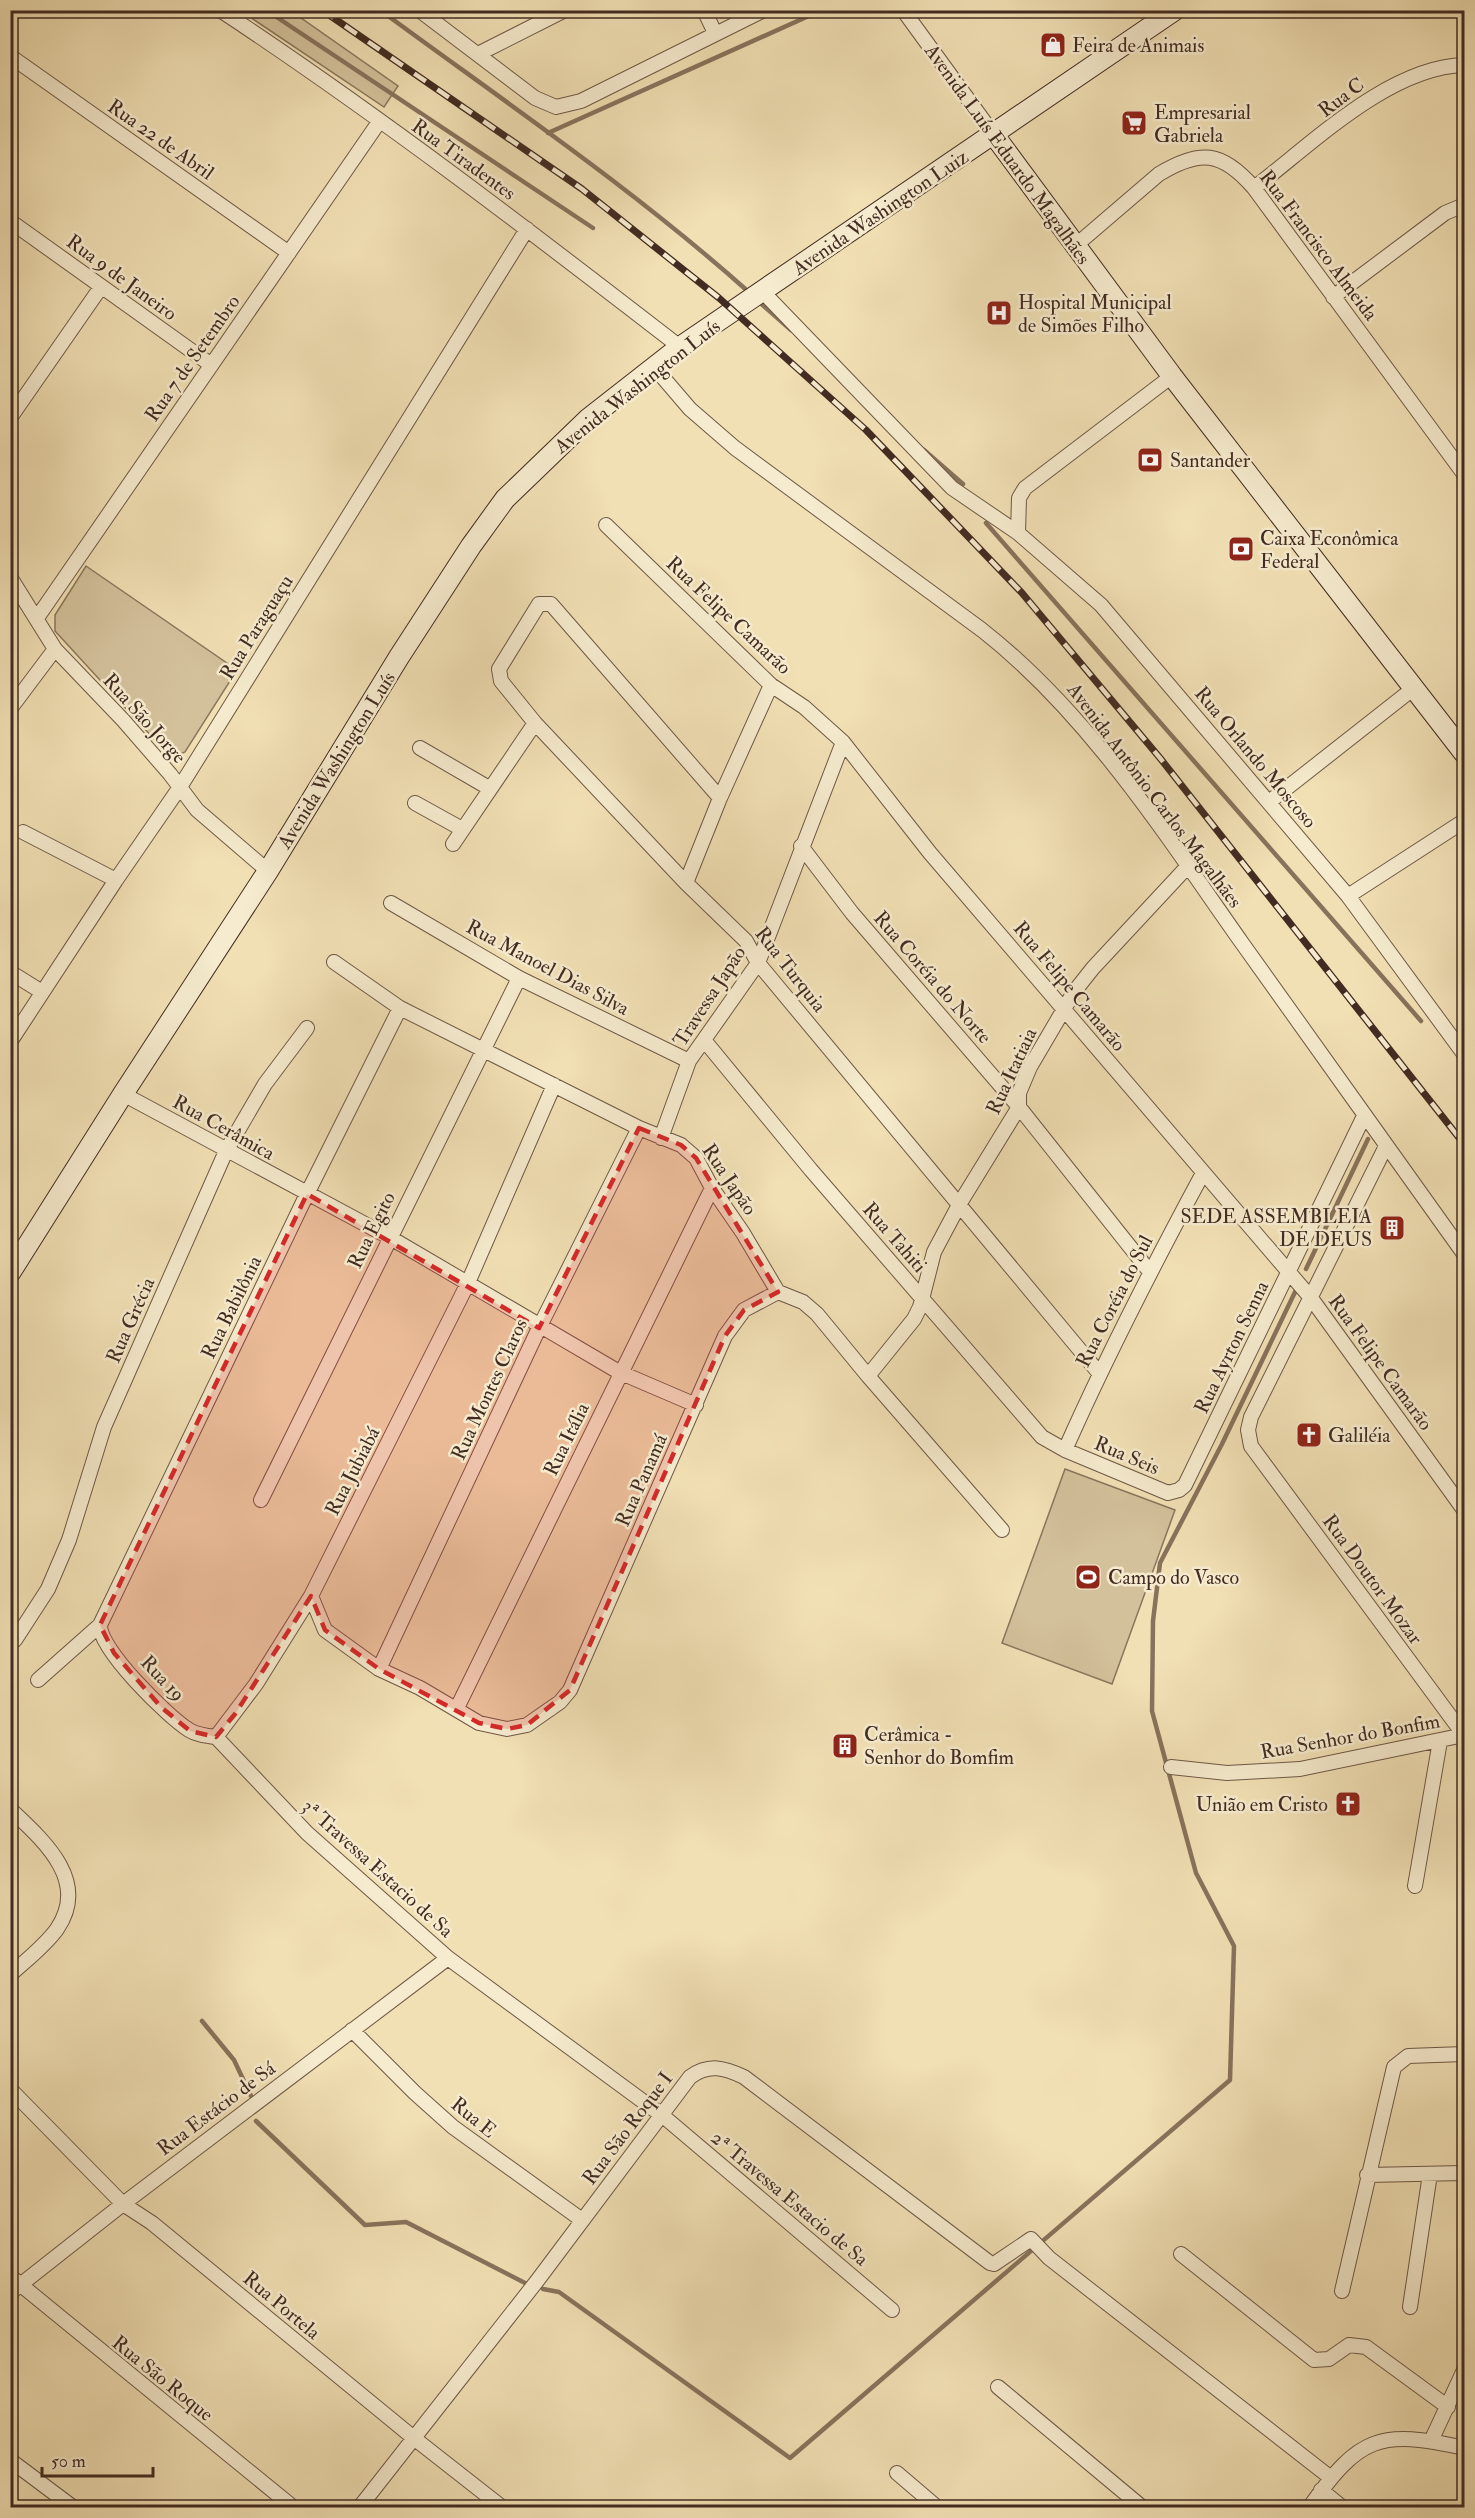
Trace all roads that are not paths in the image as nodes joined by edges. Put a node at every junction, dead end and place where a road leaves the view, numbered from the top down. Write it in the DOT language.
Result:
graph roads {
  1 [pos="220,10"];
  2 [pos="419,10"];
  3 [pos="565,10"];
  4 [pos="704,10"];
  5 [pos="764,10"];
  6 [pos="903,10"];
  7 [pos="1175,10"];
  8 [pos="715,33"];
  9 [pos="478,54"];
  10 [pos="10,56"];
  11 [pos="1464,65"];
  12 [pos="379,122"];
  13 [pos="994,135"];
  14 [pos="1254,188"];
  15 [pos="1464,205"];
  16 [pos="10,221"];
  17 [pos="527,229"];
  18 [pos="1075,246"];
  19 [pos="289,253"];
  20 [pos="101,287"];
  21 [pos="1333,297"];
  22 [pos="749,300"];
  23 [pos="680,347"];
  24 [pos="210,364"];
  25 [pos="654,367"];
  26 [pos="1172,376"];
  27 [pos="10,418"];
  28 [pos="1464,474"];
  29 [pos="606,525"];
  30 [pos="1018,533"];
  31 [pos="10,577"];
  32 [pos="37,618"];
  33 [pos="55,649"];
  34 [pos="771,685"];
  35 [pos="1414,688"];
  36 [pos="10,709"];
  37 [pos="535,723"];
  38 [pos="843,742"];
  39 [pos="420,748"];
  40 [pos="1464,753"];
  41 [pos="180,787"];
  42 [pos="489,788"];
  43 [pos="720,798"];
  44 [pos="1269,802"];
  45 [pos="415,803"];
  46 [pos="1464,821"];
  47 [pos="462,829"];
  48 [pos="23,832"];
  49 [pos="453,844"];
  50 [pos="801,846"];
  51 [pos="1188,866"];
  52 [pos="268,871"];
  53 [pos="116,880"];
  54 [pos="686,883"];
  55 [pos="1348,896"];
  56 [pos="391,903"];
  57 [pos="334,962"];
  58 [pos="758,963"];
  59 [pos="10,972"];
  60 [pos="519,978"];
  61 [pos="42,992"];
  62 [pos="400,1008"];
  63 [pos="1064,1009"];
  64 [pos="307,1028"];
  65 [pos="704,1040"];
  66 [pos="10,1042"];
  67 [pos="483,1049"];
  68 [pos="1464,1054"];
  69 [pos="689,1061"];
  70 [pos="554,1085"];
  71 [pos="123,1094"];
  72 [pos="1019,1107"];
  73 [pos="1364,1116"];
  74 [pos="639,1128"];
  75 [pos="661,1138"];
  76 [pos="1386,1146"];
  77 [pos="226,1151"];
  78 [pos="1203,1173"];
  79 [pos="712,1188"];
  80 [pos="307,1194"];
  81 [pos="960,1203"];
  82 [pos="388,1237"];
  83 [pos="1464,1254"];
  84 [pos="1149,1272"];
  85 [pos="10,1273"];
  86 [pos="1289,1274"];
  87 [pos="467,1285"];
  88 [pos="778,1292"];
  89 [pos="1311,1298"];
  90 [pos="923,1299"];
  91 [pos="539,1328"];
  92 [pos="619,1372"];
  93 [pos="1099,1373"];
  94 [pos="868,1376"];
  95 [pos="696,1405"];
  96 [pos="1065,1450"];
  97 [pos="1173,1492"];
  98 [pos="261,1500"];
  99 [pos="1464,1510"];
  100 [pos="1002,1530"];
  101 [pos="311,1596"];
  102 [pos="100,1625"];
  103 [pos="15,1640"];
  104 [pos="379,1669"];
  105 [pos="39,1680"];
  106 [pos="457,1708"];
  107 [pos="1464,1735"];
  108 [pos="216,1737"];
  109 [pos="1440,1741"];
  110 [pos="1171,1767"];
  111 [pos="10,1809"];
  112 [pos="1415,1886"];
  113 [pos="448,1958"];
  114 [pos="10,1975"];
  115 [pos="352,2030"];
  116 [pos="1464,2054"];
  117 [pos="10,2089"];
  118 [pos="663,2116"];
  119 [pos="1430,2174"];
  120 [pos="1464,2174"];
  121 [pos="1367,2175"];
  122 [pos="123,2204"];
  123 [pos="582,2220"];
  124 [pos="1181,2254"];
  125 [pos="14,2285"];
  126 [pos="1342,2291"];
  127 [pos="1410,2307"];
  128 [pos="892,2310"];
  129 [pos="1464,2370"];
  130 [pos="998,2387"];
  131 [pos="1448,2406"];
  132 [pos="415,2439"];
  133 [pos="1431,2441"];
  134 [pos="1464,2448"];
  135 [pos="10,2460"];
  136 [pos="897,2472"];
  137 [pos="1331,2478"];
  138 [pos="1321,2490"];
  139 [pos="74,2508"];
  140 [pos="294,2508"];
  141 [pos="359,2508"];
  142 [pos="503,2508"];
  143 [pos="938,2508"];
  144 [pos="1143,2508"];
  145 [pos="1308,2508"];
  146 [pos="1343,2508"];
  1 -- 12 [label="street, Rua Tiradentes"];
  2 -- 9 [label="street"];
  3 -- 9 [label="street"];
  4 -- 8 [label="street"];
  5 -- 8 [label="street"];
  6 -- 13 [label="street, Avenida Luís Eduardo Magalhães"];
  7 -- 13 [label="main road, Avenida Washington Luiz"];
  8 -- 9 [label="street"];
  10 -- 19 [label="street, Rua 22 de Abril"];
  11 -- 14 [label="street, Rua C"];
  12 -- 17 [label="street, Rua Tiradentes"];
  12 -- 19 [label="street, Rua 7 de Setembro"];
  13 -- 18 [label="main road, Avenida Luís Eduardo Magalhães"];
  13 -- 22 [label="main road, Avenida Washington Luiz"];
  14 -- 18 [label="street, Rua Francisco Almeida"];
  14 -- 21 [label="street, Rua Francisco Almeida"];
  15 -- 21 [label="street"];
  16 -- 20 [label="street, Rua 9 de Janeiro"];
  17 -- 23 [label="street, Rua Tiradentes"];
  17 -- 41 [label="street, Rua Paraguaçu"];
  18 -- 26 [label="main road, Avenida Luís Eduardo Magalhães"];
  19 -- 24 [label="street, Rua 7 de Setembro"];
  20 -- 24 [label="street, Rua 9 de Janeiro"];
  20 -- 27 [label="street"];
  21 -- 28 [label="street, Rua Francisco Almeida"];
  22 -- 23 [label="main road, Avenida Washington Luís"];
  22 -- 30 [label="street, Rua Orlando Moscoso"];
  23 -- 25 [label="main road, Avenida Washington Luís"];
  24 -- 32 [label="street, Rua 7 de Setembro"];
  25 -- 51 [label="street, Avenida Antônio Carlos Magalhães"];
  25 -- 52 [label="main road, Avenida Washington Luís"];
  26 -- 30 [label="street"];
  26 -- 35 [label="main road, Avenida Luís Eduardo Magalhães"];
  29 -- 34 [label="street, Rua Felipe Camarão"];
  30 -- 44 [label="street, Rua Orlando Moscoso"];
  31 -- 32 [label="street, Rua São Jorge"];
  32 -- 33 [label="street, Rua São Jorge"];
  33 -- 36 [label="street"];
  33 -- 41 [label="street, Rua São Jorge"];
  34 -- 38 [label="street, Rua Felipe Camarão"];
  34 -- 43 [label="street"];
  35 -- 40 [label="main road, Avenida Luís Eduardo Magalhães"];
  35 -- 44 [label="street"];
  37 -- 42 [label="street"];
  37 -- 43 [label="street, Rua Turquia"];
  37 -- 54 [label="street, Rua Turquia"];
  38 -- 50 [label="street, Travessa Japão"];
  38 -- 63 [label="street, Rua Felipe Camarão"];
  39 -- 42 [label="street"];
  41 -- 52 [label="street, Rua São Jorge"];
  41 -- 53 [label="street, Rua Paraguaçu"];
  42 -- 47 [label="street"];
  43 -- 54 [label="street"];
  44 -- 55 [label="street, Rua Orlando Moscoso"];
  45 -- 47 [label="street"];
  46 -- 55 [label="street"];
  47 -- 49 [label="street"];
  48 -- 53 [label="street"];
  50 -- 58 [label="street, Travessa Japão"];
  50 -- 72 [label="street, Rua Coréia do Norte"];
  51 -- 63 [label="street, Rua Itatiaia"];
  51 -- 73 [label="street, Avenida Antônio Carlos Magalhães"];
  52 -- 71 [label="main road, Avenida Washington Luís"];
  53 -- 61 [label="street, Rua Paraguaçu"];
  54 -- 58 [label="street, Rua Turquia"];
  55 -- 68 [label="street, Rua Orlando Moscoso"];
  56 -- 60 [label="street, Rua Manoel Dias Silva"];
  57 -- 62 [label="street, Rua Japão"];
  58 -- 65 [label="street, Travessa Japão"];
  58 -- 81 [label="street, Rua Turquia"];
  59 -- 61 [label="street"];
  60 -- 67 [label="street, Rua Egito"];
  60 -- 69 [label="street, Rua Manoel Dias Silva"];
  61 -- 66 [label="street, Rua Paraguaçu"];
  62 -- 67 [label="street, Rua Japão"];
  62 -- 80 [label="street, Rua Babilônia"];
  63 -- 72 [label="street, Rua Itatiaia"];
  63 -- 78 [label="street, Rua Felipe Camarão"];
  64 -- 77 [label="street, Rua Grécia"];
  65 -- 69 [label="street, Travessa Japão"];
  65 -- 90 [label="street, Rua Tahiti"];
  67 -- 70 [label="street, Rua Japão"];
  67 -- 82 [label="street, Rua Egito"];
  69 -- 75 [label="street, Travessa Japão"];
  70 -- 74 [label="street, Rua Japão"];
  70 -- 87 [label="street, Rua Jubiabá"];
  71 -- 77 [label="street, Rua Cerâmica"];
  71 -- 85 [label="main road, Avenida Washington Luís"];
  72 -- 81 [label="street, Rua Itatiaia"];
  72 -- 84 [label="street, Rua Coréia do Norte"];
  73 -- 76 [label="street, Avenida Antônio Carlos Magalhães"];
  73 -- 86 [label="street, Rua Ayrton Senna"];
  74 -- 75 [label="street, Rua Japão"];
  74 -- 91 [label="street, Rua Montes Claros"];
  75 -- 79 [label="street, Rua Japão"];
  76 -- 83 [label="street, Avenida Antônio Carlos Magalhães"];
  76 -- 89 [label="street"];
  77 -- 80 [label="street, Rua Cerâmica"];
  77 -- 103 [label="street, Rua Grécia"];
  78 -- 84 [label="street, Rua Coréia do Sul"];
  78 -- 86 [label="street, Rua Felipe Camarão"];
  79 -- 88 [label="street, Rua Japão"];
  79 -- 92 [label="street, Rua Itália"];
  80 -- 82 [label="street, Rua Cerâmica"];
  80 -- 102 [label="street, Rua Babilônia"];
  81 -- 90 [label="street, Rua Itatiaia"];
  81 -- 93 [label="street, Rua Turquia"];
  82 -- 87 [label="street, Rua Cerâmica"];
  82 -- 98 [label="street, Rua Egito"];
  84 -- 93 [label="street, Rua Coréia do Sul"];
  86 -- 89 [label="street, Rua Felipe Camarão"];
  86 -- 97 [label="street, Rua Ayrton Senna"];
  87 -- 91 [label="street, Rua Cerâmica"];
  87 -- 101 [label="street, Rua Jubiabá"];
  88 -- 94 [label="street"];
  88 -- 95 [label="street, Rua Panamá"];
  89 -- 99 [label="street, Rua Felipe Camarão"];
  89 -- 107 [label="street, Rua Doutor Mozar"];
  90 -- 94 [label="street, Rua Itatiaia"];
  90 -- 96 [label="street, Rua Tahiti"];
  91 -- 92 [label="street, Rua Cerâmica"];
  91 -- 104 [label="street, Rua Montes Claros"];
  92 -- 95 [label="street, Rua Cerâmica"];
  92 -- 106 [label="street, Rua Itália"];
  93 -- 96 [label="street, Rua Coréia do Sul"];
  94 -- 100 [label="street"];
  95 -- 106 [label="street, Rua Panamá"];
  96 -- 97 [label="street, Rua Seis"];
  101 -- 104 [label="street"];
  101 -- 108 [label="street"];
  102 -- 105 [label="street"];
  102 -- 108 [label="street, Rua 19"];
  104 -- 106 [label="street"];
  107 -- 109 [label="street, Rua Senhor do Bonfim"];
  108 -- 113 [label="street, 3ª Travessa Estacio de Sa"];
  109 -- 110 [label="street, Rua Senhor do Bonfim"];
  109 -- 112 [label="street"];
  111 -- 114 [label="street"];
  113 -- 115 [label="street, Rua Estácio de Sá"];
  113 -- 118 [label="street, 3ª Travessa Estacio de Sa"];
  115 -- 122 [label="street, Rua Estácio de Sá"];
  115 -- 123 [label="street, Rua E"];
  116 -- 121 [label="street"];
  117 -- 122 [label="street, Rua Portela"];
  118 -- 123 [label="street, Rua São Roque I"];
  118 -- 128 [label="street, 2ª Travessa Estacio de Sa"];
  118 -- 137 [label="street, Rua São Roque I"];
  119 -- 120 [label="street"];
  119 -- 121 [label="street"];
  119 -- 127 [label="street"];
  121 -- 126 [label="street"];
  122 -- 125 [label="street, Rua Estácio de Sá"];
  122 -- 132 [label="street, Rua Portela"];
  123 -- 132 [label="street, Rua São Roque I"];
  124 -- 131 [label="street"];
  125 -- 140 [label="street, Rua São Roque"];
  129 -- 131 [label="street"];
  130 -- 144 [label="street"];
  131 -- 133 [label="street"];
  132 -- 141 [label="street, Rua São Roque I"];
  132 -- 142 [label="street, Rua Portela"];
  133 -- 134 [label="street"];
  133 -- 137 [label="street"];
  135 -- 139 [label="street"];
  136 -- 143 [label="street"];
  137 -- 138 [label="street"];
  138 -- 145 [label="street"];
  138 -- 146 [label="street"];
}
